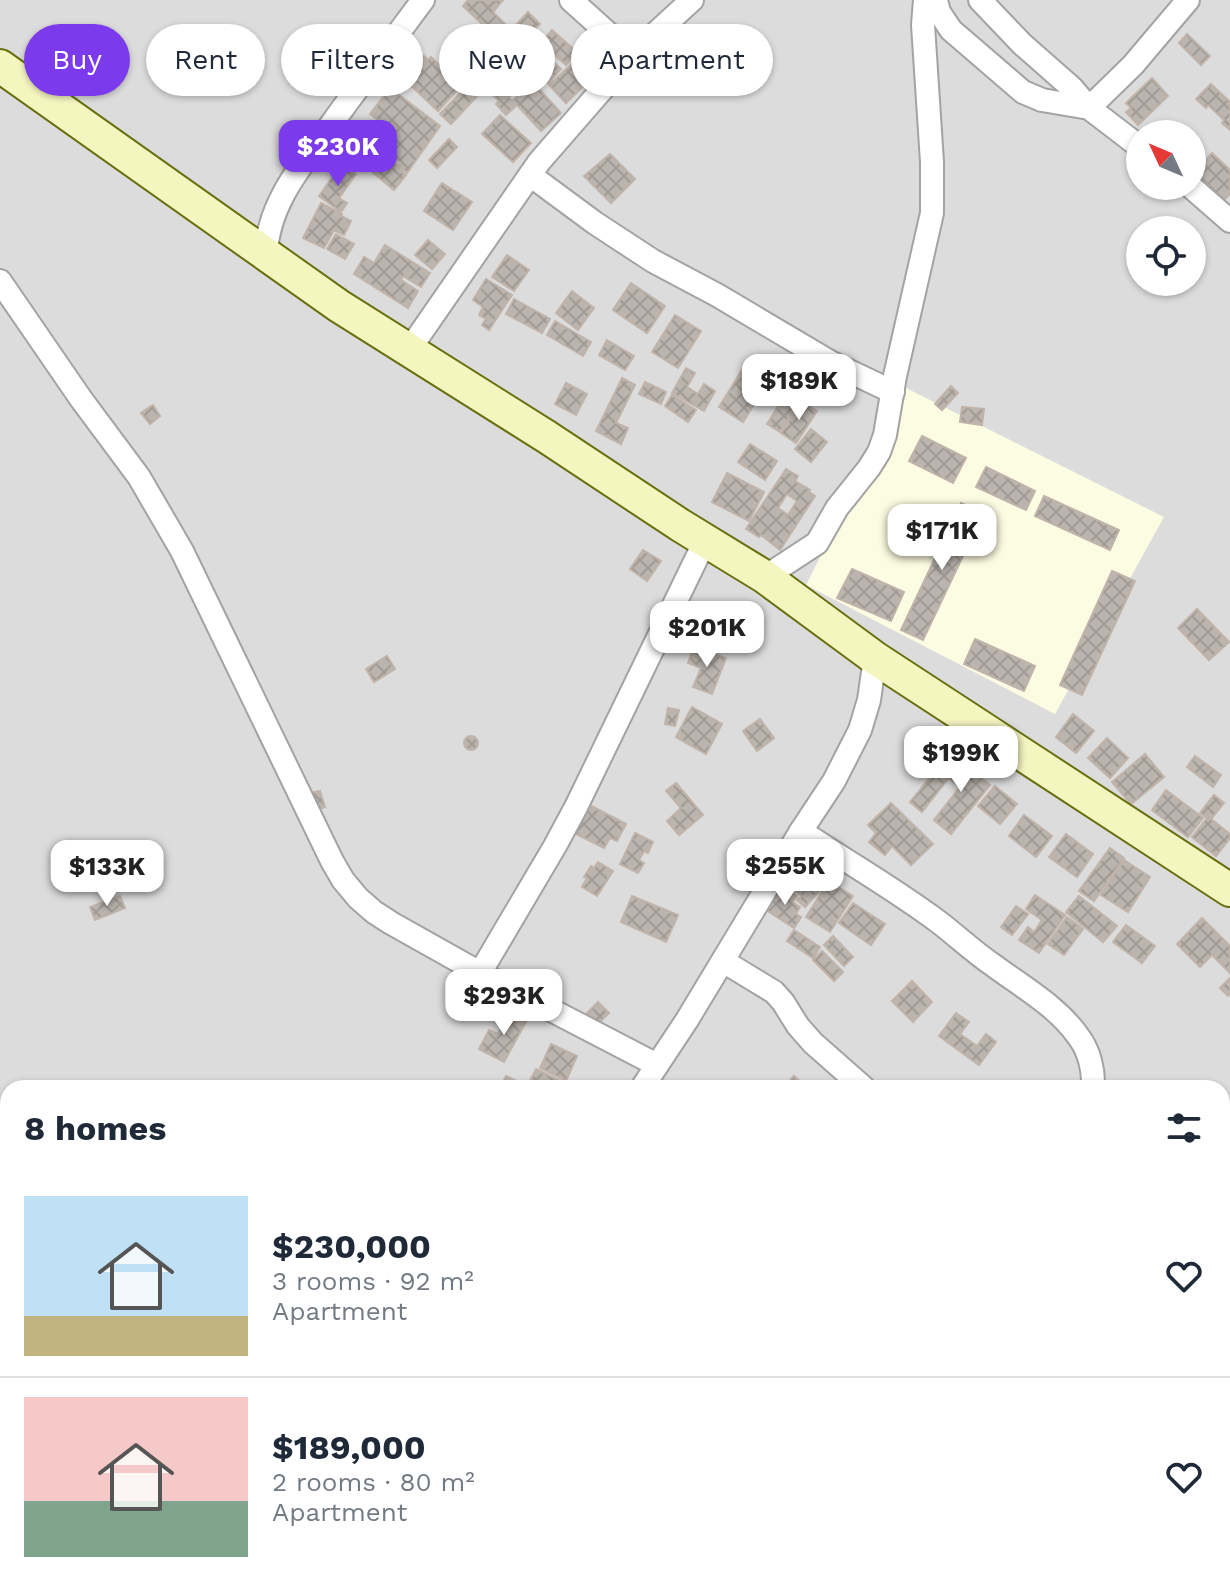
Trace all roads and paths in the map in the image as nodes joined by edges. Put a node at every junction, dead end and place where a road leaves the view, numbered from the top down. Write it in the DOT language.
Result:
graph roads {
  1 [pos="423,0"];
  2 [pos="571,0"];
  3 [pos="692,0"];
  4 [pos="925,0"];
  5 [pos="936,0"];
  6 [pos="980,0"];
  7 [pos="1188,0"];
  8 [pos="598,24"];
  9 [pos="666,24"];
  10 [pos="0,66"];
  11 [pos="595,96"];
  12 [pos="1089,108"];
  13 [pos="1126,136"];
  14 [pos="530,175"];
  15 [pos="1206,200"];
  16 [pos="1230,221"];
  17 [pos="266,254"];
  18 [pos="0,281"];
  19 [pos="409,350"];
  20 [pos="893,392"];
  21 [pos="705,541"];
  22 [pos="765,577"];
  23 [pos="875,658"];
  24 [pos="801,831"];
  25 [pos="1230,890"];
  26 [pos="723,961"];
  27 [pos="480,973"];
  28 [pos="657,1065"];
  29 [pos="647,1080"];
  30 [pos="855,1080"];
  31 [pos="1094,1080"];
  1 -- 17 [label="street"];
  2 -- 8 [label="street"];
  3 -- 9 [label="street"];
  4 -- 20 [label="street"];
  5 -- 12 [label="street"];
  6 -- 12 [label="street"];
  7 -- 12 [label="street"];
  10 -- 17 [label="street"];
  11 -- 14 [label="street"];
  12 -- 13 [label="street"];
  14 -- 19 [label="street"];
  14 -- 20 [label="street"];
  15 -- 16 [label="street"];
  17 -- 19 [label="street"];
  18 -- 27 [label="street"];
  19 -- 21 [label="street"];
  20 -- 22 [label="street"];
  21 -- 22 [label="street"];
  21 -- 27 [label="street"];
  22 -- 23 [label="street"];
  23 -- 24 [label="street"];
  23 -- 25 [label="street"];
  24 -- 26 [label="street"];
  24 -- 31 [label="street"];
  26 -- 28 [label="street"];
  26 -- 30 [label="street"];
  27 -- 28 [label="street"];
  28 -- 29 [label="street"];
}
